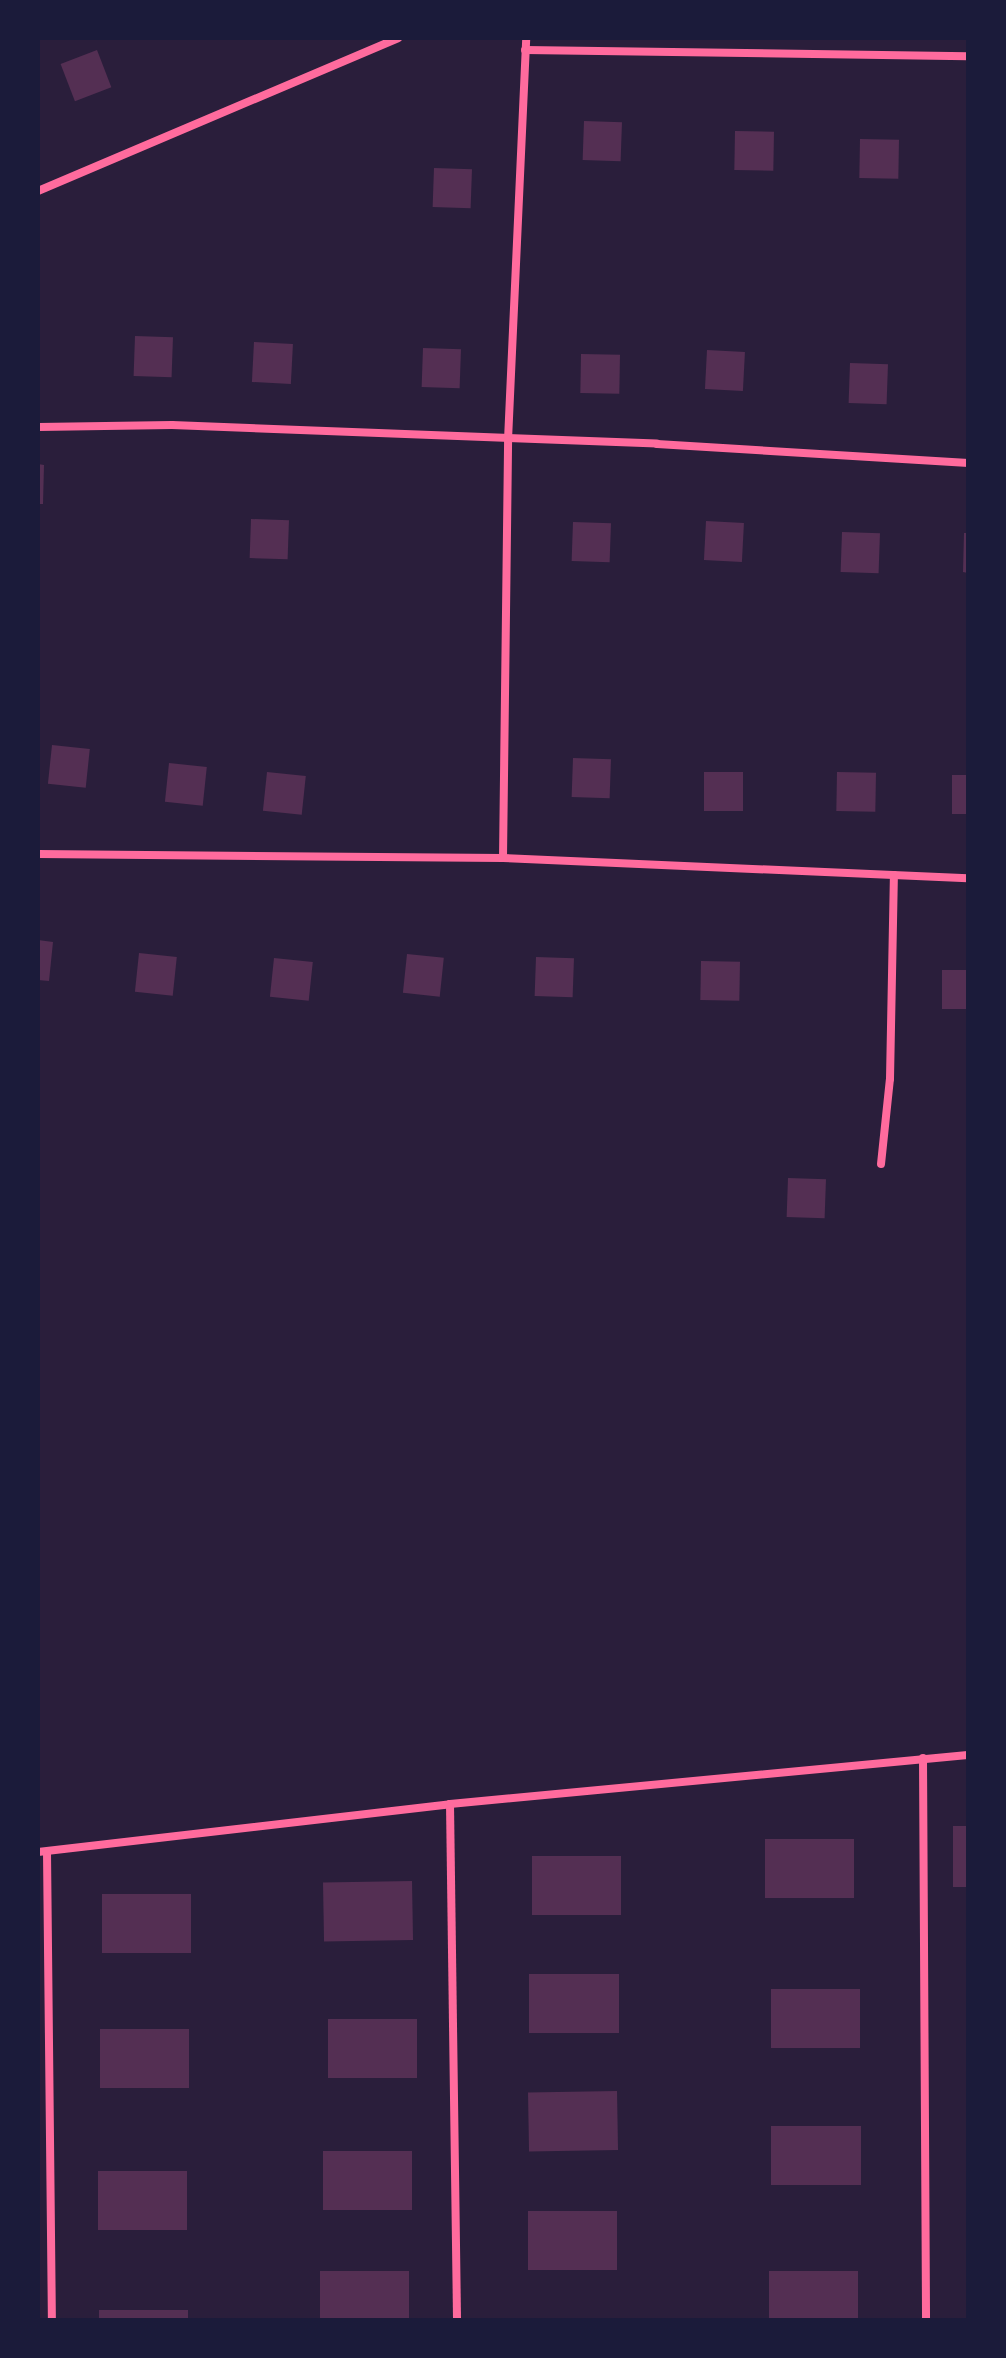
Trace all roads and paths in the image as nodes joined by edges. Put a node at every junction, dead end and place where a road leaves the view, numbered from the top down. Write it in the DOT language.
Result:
graph roads {
  1 [pos="398,38"];
  2 [pos="526,38"];
  3 [pos="525,50"];
  4 [pos="968,56"];
  5 [pos="38,191"];
  6 [pos="38,427"];
  7 [pos="508,440"];
  8 [pos="968,463"];
  9 [pos="38,854"];
  10 [pos="503,858"];
  11 [pos="894,875"];
  12 [pos="968,878"];
  13 [pos="881,1164"];
  14 [pos="968,1755"];
  15 [pos="923,1758"];
  16 [pos="450,1804"];
  17 [pos="43,1852"];
  18 [pos="52,2320"];
  19 [pos="457,2320"];
  20 [pos="926,2320"];
  1 -- 5 [label="street"];
  2 -- 3 [label="street"];
  3 -- 4 [label="street"];
  3 -- 7 [label="street"];
  6 -- 7 [label="street"];
  7 -- 8 [label="street"];
  7 -- 10 [label="street"];
  9 -- 10 [label="street"];
  10 -- 11 [label="street"];
  11 -- 12 [label="street"];
  11 -- 13 [label="street"];
  14 -- 15 [label="street"];
  15 -- 16 [label="street"];
  15 -- 20 [label="street"];
  16 -- 17 [label="street"];
  16 -- 19 [label="street"];
  17 -- 18 [label="street"];
}
